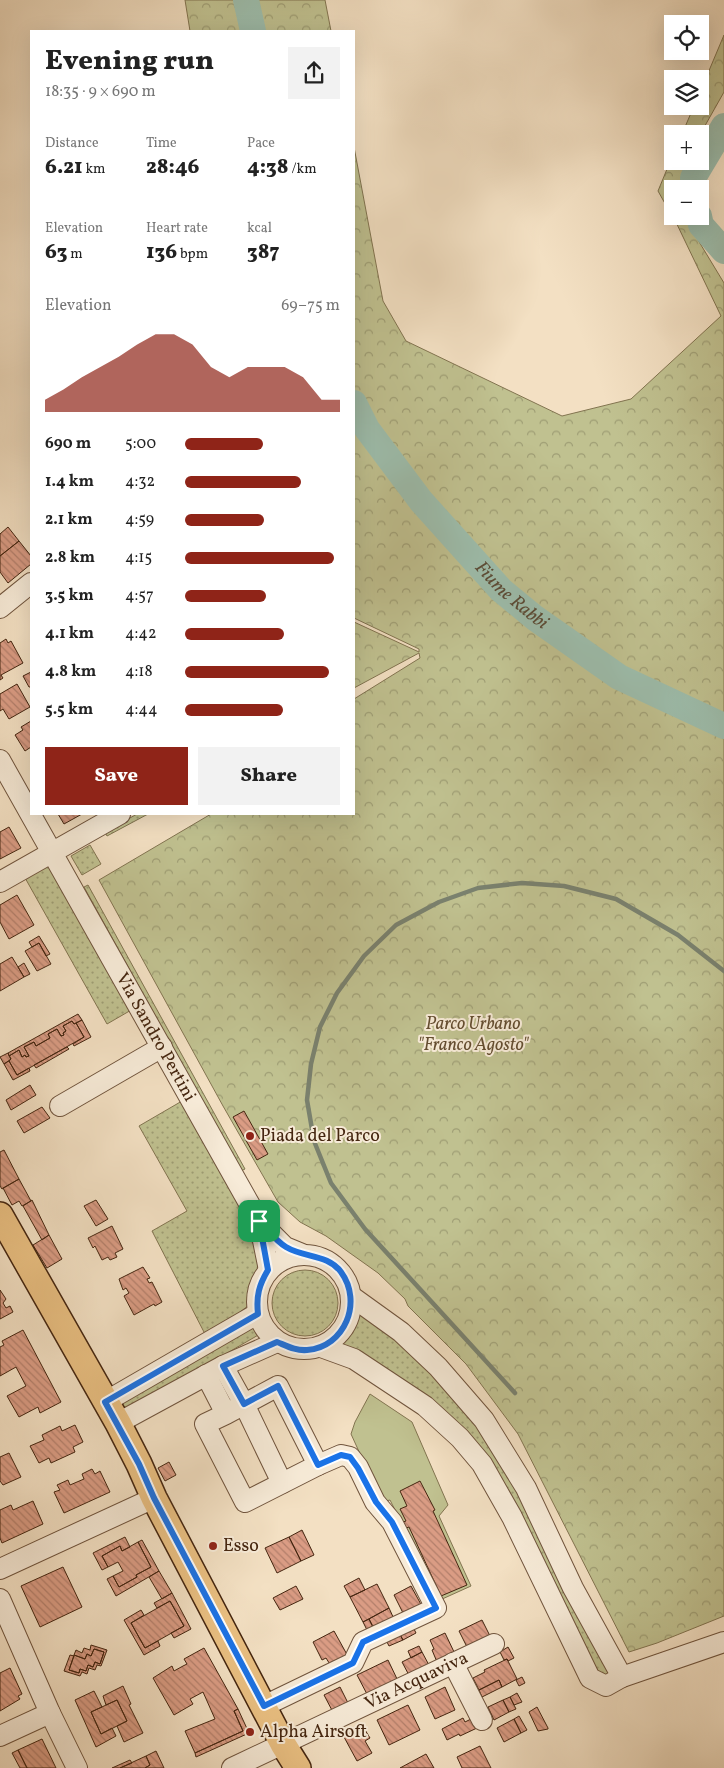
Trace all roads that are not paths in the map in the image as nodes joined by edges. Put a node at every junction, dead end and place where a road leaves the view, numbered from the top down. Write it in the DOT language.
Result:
graph roads {
  1 [pos="30,584"];
  2 [pos="0,608"];
  3 [pos="0,760"];
  4 [pos="30,813"];
  5 [pos="31,815"];
  6 [pos="118,815"];
  7 [pos="52,852"];
  8 [pos="0,882"];
  9 [pos="162,1047"];
  10 [pos="60,1106"];
  11 [pos="0,1215"];
  12 [pos="259,1221"];
  13 [pos="302,1254"];
  14 [pos="268,1270"];
  15 [pos="351,1296"];
  16 [pos="258,1314"];
  17 [pos="277,1342"];
  18 [pos="321,1347"];
  19 [pos="214,1370"];
  20 [pos="105,1402"];
  21 [pos="244,1404"];
  22 [pos="226,1414"];
  23 [pos="118,1423"];
  24 [pos="318,1465"];
  25 [pos="282,1483"];
  26 [pos="154,1498"];
  27 [pos="0,1569"];
  28 [pos="0,1599"];
  29 [pos="724,1642"];
  30 [pos="494,1644"];
  31 [pos="453,1663"];
  32 [pos="622,1677"];
  33 [pos="264,1706"];
  34 [pos="50,1713"];
  35 [pos="482,1720"];
  36 [pos="0,1736"];
  37 [pos="272,1755"];
  38 [pos="77,1768"];
  39 [pos="232,1768"];
  40 [pos="298,1768"];
  1 -- 2 [label="street"];
  3 -- 4 [label="street, Via Sandro Pertini"];
  5 -- 7 [label="street, Via Sandro Pertini"];
  6 -- 7 [label="street"];
  7 -- 8 [label="street"];
  7 -- 9 [label="street, Via Sandro Pertini"];
  9 -- 10 [label="street"];
  9 -- 12 [label="street, Via Sandro Pertini"];
  11 -- 20 [label="main road"];
  12 -- 13 [label="street, Via Sandro Pertini"];
  12 -- 14 [label="street, Via Sandro Pertini"];
  13 -- 14 [label="street"];
  13 -- 15 [label="street"];
  14 -- 16 [label="street"];
  15 -- 18 [label="street"];
  15 -- 32 [label="street"];
  16 -- 17 [label="street"];
  16 -- 20 [label="street"];
  17 -- 18 [label="street"];
  17 -- 19 [label="street"];
  18 -- 32 [label="street"];
  19 -- 21 [label="street"];
  19 -- 22 [label="street"];
  19 -- 23 [label="street"];
  20 -- 23 [label="main road"];
  21 -- 22 [label="street"];
  21 -- 24 [label="street"];
  21 -- 25 [label="street"];
  22 -- 25 [label="street"];
  23 -- 26 [label="main road"];
  24 -- 25 [label="street"];
  24 -- 33 [label="street"];
  26 -- 27 [label="street"];
  26 -- 33 [label="main road"];
  28 -- 34 [label="street"];
  29 -- 32 [label="street"];
  30 -- 31 [label="street, Via Acquaviva"];
  31 -- 35 [label="street"];
  31 -- 37 [label="street, Via Acquaviva"];
  33 -- 37 [label="main road"];
  34 -- 36 [label="street"];
  34 -- 38 [label="street"];
  37 -- 39 [label="street, Via Acquaviva"];
  37 -- 40 [label="main road"];
}
